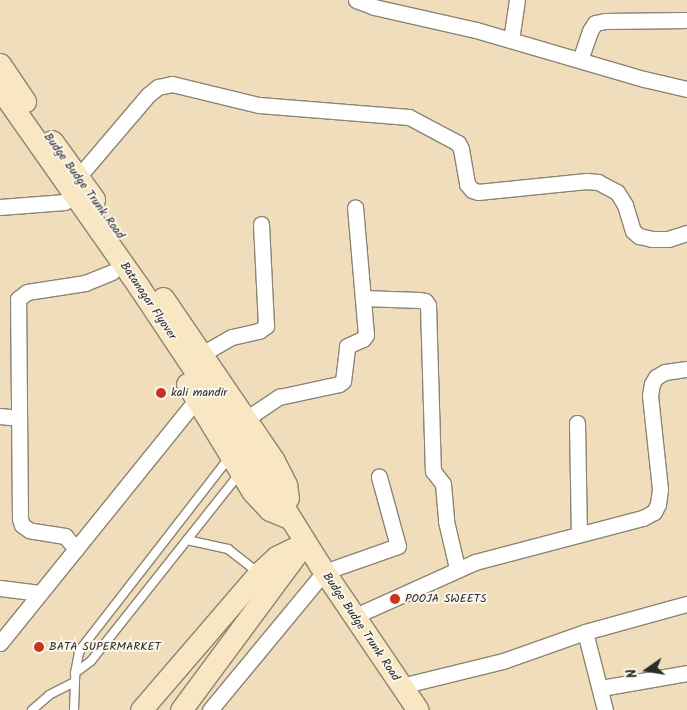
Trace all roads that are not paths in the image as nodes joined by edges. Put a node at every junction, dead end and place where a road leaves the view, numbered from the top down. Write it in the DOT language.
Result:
graph roads {
  1 [pos="356,0"];
  2 [pos="516,0"];
  3 [pos="687,20"];
  4 [pos="510,40"];
  5 [pos="580,60"];
  6 [pos="0,64"];
  7 [pos="0,89"];
  8 [pos="687,89"];
  9 [pos="0,112"];
  10 [pos="77,174"];
  11 [pos="59,196"];
  12 [pos="0,207"];
  13 [pos="355,207"];
  14 [pos="261,224"];
  15 [pos="687,233"];
  16 [pos="112,272"];
  17 [pos="363,298"];
  18 [pos="202,354"];
  19 [pos="687,369"];
  20 [pos="196,399"];
  21 [pos="0,416"];
  22 [pos="19,418"];
  23 [pos="246,419"];
  24 [pos="577,423"];
  25 [pos="236,464"];
  26 [pos="379,477"];
  27 [pos="290,518"];
  28 [pos="579,534"];
  29 [pos="187,540"];
  30 [pos="305,543"];
  31 [pos="76,549"];
  32 [pos="457,568"];
  33 [pos="324,572"];
  34 [pos="259,573"];
  35 [pos="0,588"];
  36 [pos="40,594"];
  37 [pos="687,604"];
  38 [pos="355,616"];
  39 [pos="585,632"];
  40 [pos="0,643"];
  41 [pos="75,673"];
  42 [pos="687,673"];
  43 [pos="75,682"];
  44 [pos="401,686"];
  45 [pos="601,688"];
  46 [pos="32,710"];
  47 [pos="74,710"];
  48 [pos="141,710"];
  49 [pos="181,710"];
  50 [pos="210,710"];
  51 [pos="418,710"];
  52 [pos="605,710"];
  1 -- 4 [label="street"];
  2 -- 4 [label="street"];
  3 -- 5 [label="street"];
  4 -- 5 [label="street"];
  5 -- 8 [label="street"];
  6 -- 10 [label="street, Budge Budge Trunk Road"];
  7 -- 27 [label="street, Batanagar Flyover"];
  9 -- 11 [label="street, Budge Budge Trunk Road"];
  10 -- 15 [label="street"];
  10 -- 18 [label="street, Budge Budge Trunk Road"];
  11 -- 12 [label="street"];
  11 -- 16 [label="street, Budge Budge Trunk Road"];
  13 -- 17 [label="street"];
  14 -- 18 [label="street"];
  16 -- 20 [label="street, Budge Budge Trunk Road"];
  16 -- 22 [label="street"];
  17 -- 23 [label="street"];
  17 -- 32 [label="street"];
  18 -- 23 [label="street, Budge Budge Trunk Road"];
  19 -- 28 [label="street"];
  20 -- 25 [label="street, Budge Budge Trunk Road"];
  20 -- 31 [label="street"];
  21 -- 22 [label="street"];
  22 -- 31 [label="street"];
  23 -- 27 [label="street, Budge Budge Trunk Road"];
  24 -- 28 [label="street"];
  25 -- 27 [label="street, Budge Budge Trunk Road"];
  25 -- 29 [label="lane"];
  25 -- 41 [label="lane"];
  26 -- 33 [label="street"];
  27 -- 30 [label="street, Batanagar Flyover"];
  28 -- 32 [label="street"];
  29 -- 34 [label="lane"];
  29 -- 41 [label="lane"];
  30 -- 33 [label="street, Budge Budge Trunk Road"];
  30 -- 34 [label="street"];
  30 -- 49 [label="street"];
  31 -- 36 [label="street"];
  32 -- 38 [label="street"];
  33 -- 38 [label="street, Budge Budge Trunk Road"];
  33 -- 50 [label="street"];
  34 -- 48 [label="street"];
  35 -- 36 [label="street"];
  36 -- 40 [label="street"];
  37 -- 39 [label="street"];
  38 -- 44 [label="street, Budge Budge Trunk Road"];
  39 -- 44 [label="street"];
  39 -- 45 [label="street"];
  41 -- 43 [label="lane"];
  42 -- 45 [label="street"];
  43 -- 46 [label="lane"];
  43 -- 47 [label="lane"];
  44 -- 51 [label="street, Budge Budge Trunk Road"];
  45 -- 52 [label="street"];
}
